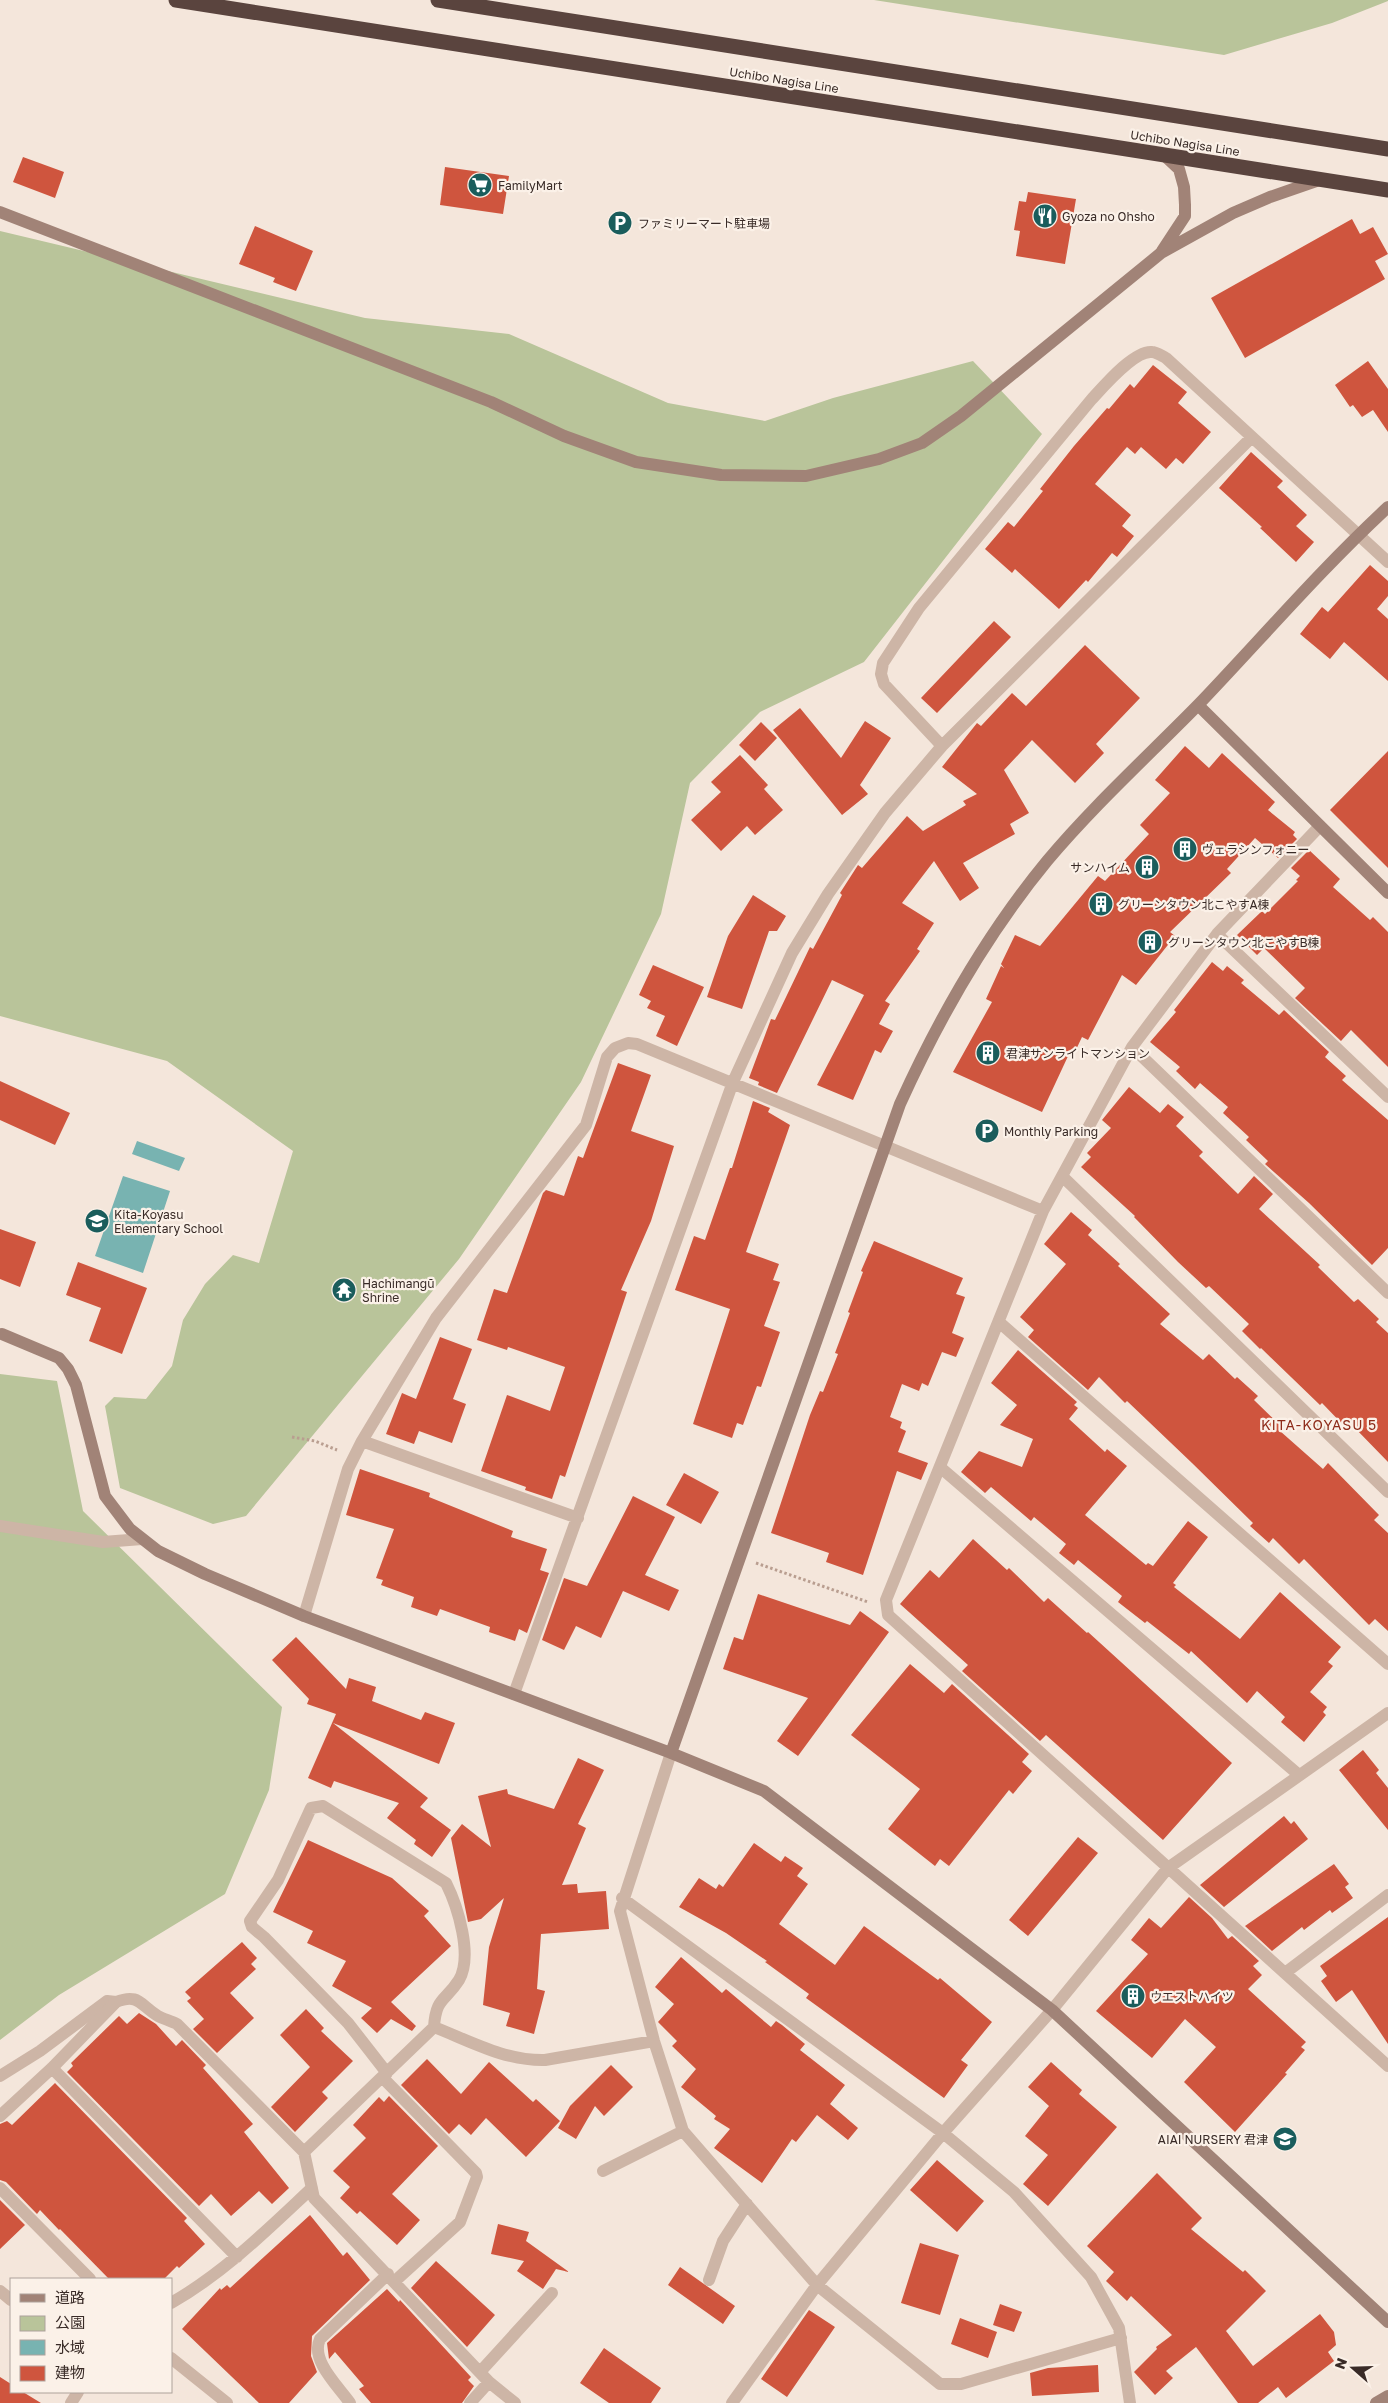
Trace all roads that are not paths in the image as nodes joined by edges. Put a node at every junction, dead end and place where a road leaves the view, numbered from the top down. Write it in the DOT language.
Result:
graph roads {
  1 [pos="176,0"];
  2 [pos="438,0"];
  3 [pos="1388,149"];
  4 [pos="1164,155"];
  5 [pos="1322,179"];
  6 [pos="1388,190"];
  7 [pos="0,212"];
  8 [pos="1160,253"];
  9 [pos="1252,437"];
  10 [pos="1388,507"];
  11 [pos="1359,534"];
  12 [pos="1388,562"];
  13 [pos="1198,704"];
  14 [pos="942,746"];
  15 [pos="1320,826"];
  16 [pos="1388,893"];
  17 [pos="1217,934"];
  18 [pos="1132,1047"];
  19 [pos="733,1082"];
  20 [pos="1388,1097"];
  21 [pos="884,1146"];
  22 [pos="1062,1176"];
  23 [pos="1043,1211"];
  24 [pos="1388,1293"];
  25 [pos="999,1322"];
  26 [pos="1,1334"];
  27 [pos="362,1441"];
  28 [pos="941,1468"];
  29 [pos="1388,1492"];
  30 [pos="578,1518"];
  31 [pos="0,1526"];
  32 [pos="142,1539"];
  33 [pos="304,1616"];
  34 [pos="1388,1664"];
  35 [pos="514,1694"];
  36 [pos="1388,1713"];
  37 [pos="670,1753"];
  38 [pos="1299,1775"];
  39 [pos="1168,1868"];
  40 [pos="1388,1895"];
  41 [pos="622,1898"];
  42 [pos="1285,1973"];
  43 [pos="116,2002"];
  44 [pos="1052,2010"];
  45 [pos="434,2027"];
  46 [pos="654,2041"];
  47 [pos="1388,2066"];
  48 [pos="52,2068"];
  49 [pos="385,2075"];
  50 [pos="0,2076"];
  51 [pos="0,2116"];
  52 [pos="683,2131"];
  53 [pos="942,2133"];
  54 [pos="304,2152"];
  55 [pos="603,2171"];
  56 [pos="0,2188"];
  57 [pos="312,2188"];
  58 [pos="747,2204"];
  59 [pos="237,2258"];
  60 [pos="82,2276"];
  61 [pos="392,2278"];
  62 [pos="709,2280"];
  63 [pos="816,2285"];
  64 [pos="0,2291"];
  65 [pos="552,2293"];
  66 [pos="10,2299"];
  67 [pos="172,2302"];
  68 [pos="1388,2322"];
  69 [pos="1121,2338"];
  70 [pos="172,2359"];
  71 [pos="480,2372"];
  72 [pos="489,2382"];
  73 [pos="1388,2396"];
  74 [pos="227,2403"];
  75 [pos="350,2403"];
  76 [pos="470,2403"];
  77 [pos="515,2403"];
  78 [pos="732,2403"];
  79 [pos="1130,2403"];
  80 [pos="1376,2403"];
  1 -- 4 [label="highway, Uchibo Nagisa Line"];
  2 -- 3 [label="highway, Uchibo Nagisa Line"];
  4 -- 5 [label="highway, Uchibo Nagisa Line"];
  4 -- 8 [label="street"];
  5 -- 6 [label="highway, Uchibo Nagisa Line"];
  5 -- 8 [label="street"];
  7 -- 8 [label="street"];
  9 -- 11 [label="street"];
  9 -- 14 [label="street"];
  9 -- 14 [label="street"];
  10 -- 11 [label="street"];
  11 -- 12 [label="street"];
  11 -- 13 [label="street"];
  13 -- 15 [label="street"];
  13 -- 21 [label="street"];
  14 -- 19 [label="street"];
  15 -- 16 [label="street"];
  15 -- 17 [label="street"];
  17 -- 18 [label="street"];
  17 -- 20 [label="street"];
  18 -- 22 [label="street"];
  18 -- 24 [label="street"];
  19 -- 21 [label="street"];
  19 -- 27 [label="street"];
  19 -- 30 [label="street"];
  21 -- 23 [label="street"];
  21 -- 37 [label="street"];
  22 -- 23 [label="street"];
  22 -- 29 [label="street"];
  23 -- 25 [label="street"];
  25 -- 28 [label="street"];
  25 -- 34 [label="street"];
  26 -- 32 [label="street"];
  27 -- 30 [label="street"];
  27 -- 33 [label="street"];
  28 -- 38 [label="street"];
  28 -- 39 [label="street"];
  30 -- 35 [label="street"];
  31 -- 32 [label="street"];
  32 -- 33 [label="street"];
  33 -- 35 [label="street"];
  35 -- 37 [label="street"];
  36 -- 38 [label="street"];
  37 -- 41 [label="street"];
  37 -- 44 [label="street"];
  38 -- 39 [label="street"];
  39 -- 42 [label="street"];
  39 -- 44 [label="street"];
  40 -- 42 [label="street"];
  41 -- 46 [label="street"];
  41 -- 53 [label="street"];
  42 -- 47 [label="street"];
  43 -- 48 [label="street"];
  43 -- 50 [label="street"];
  43 -- 54 [label="street"];
  44 -- 53 [label="street"];
  44 -- 68 [label="street"];
  45 -- 46 [label="street"];
  45 -- 49 [label="street"];
  45 -- 49 [label="street"];
  46 -- 52 [label="street"];
  48 -- 51 [label="street"];
  48 -- 59 [label="street"];
  49 -- 54 [label="street"];
  49 -- 61 [label="street"];
  52 -- 55 [label="street"];
  52 -- 58 [label="street"];
  53 -- 63 [label="street"];
  53 -- 69 [label="street"];
  54 -- 57 [label="street"];
  56 -- 60 [label="street"];
  57 -- 59 [label="street"];
  57 -- 61 [label="street"];
  58 -- 62 [label="street"];
  58 -- 63 [label="street"];
  59 -- 67 [label="street"];
  61 -- 71 [label="street"];
  61 -- 75 [label="street"];
  63 -- 69 [label="street"];
  63 -- 78 [label="street"];
  64 -- 66 [label="street"];
  65 -- 71 [label="street"];
  69 -- 79 [label="street"];
  70 -- 74 [label="street"];
  71 -- 72 [label="street"];
  72 -- 76 [label="street"];
  72 -- 77 [label="street"];
  73 -- 80 [label="street"];
}
